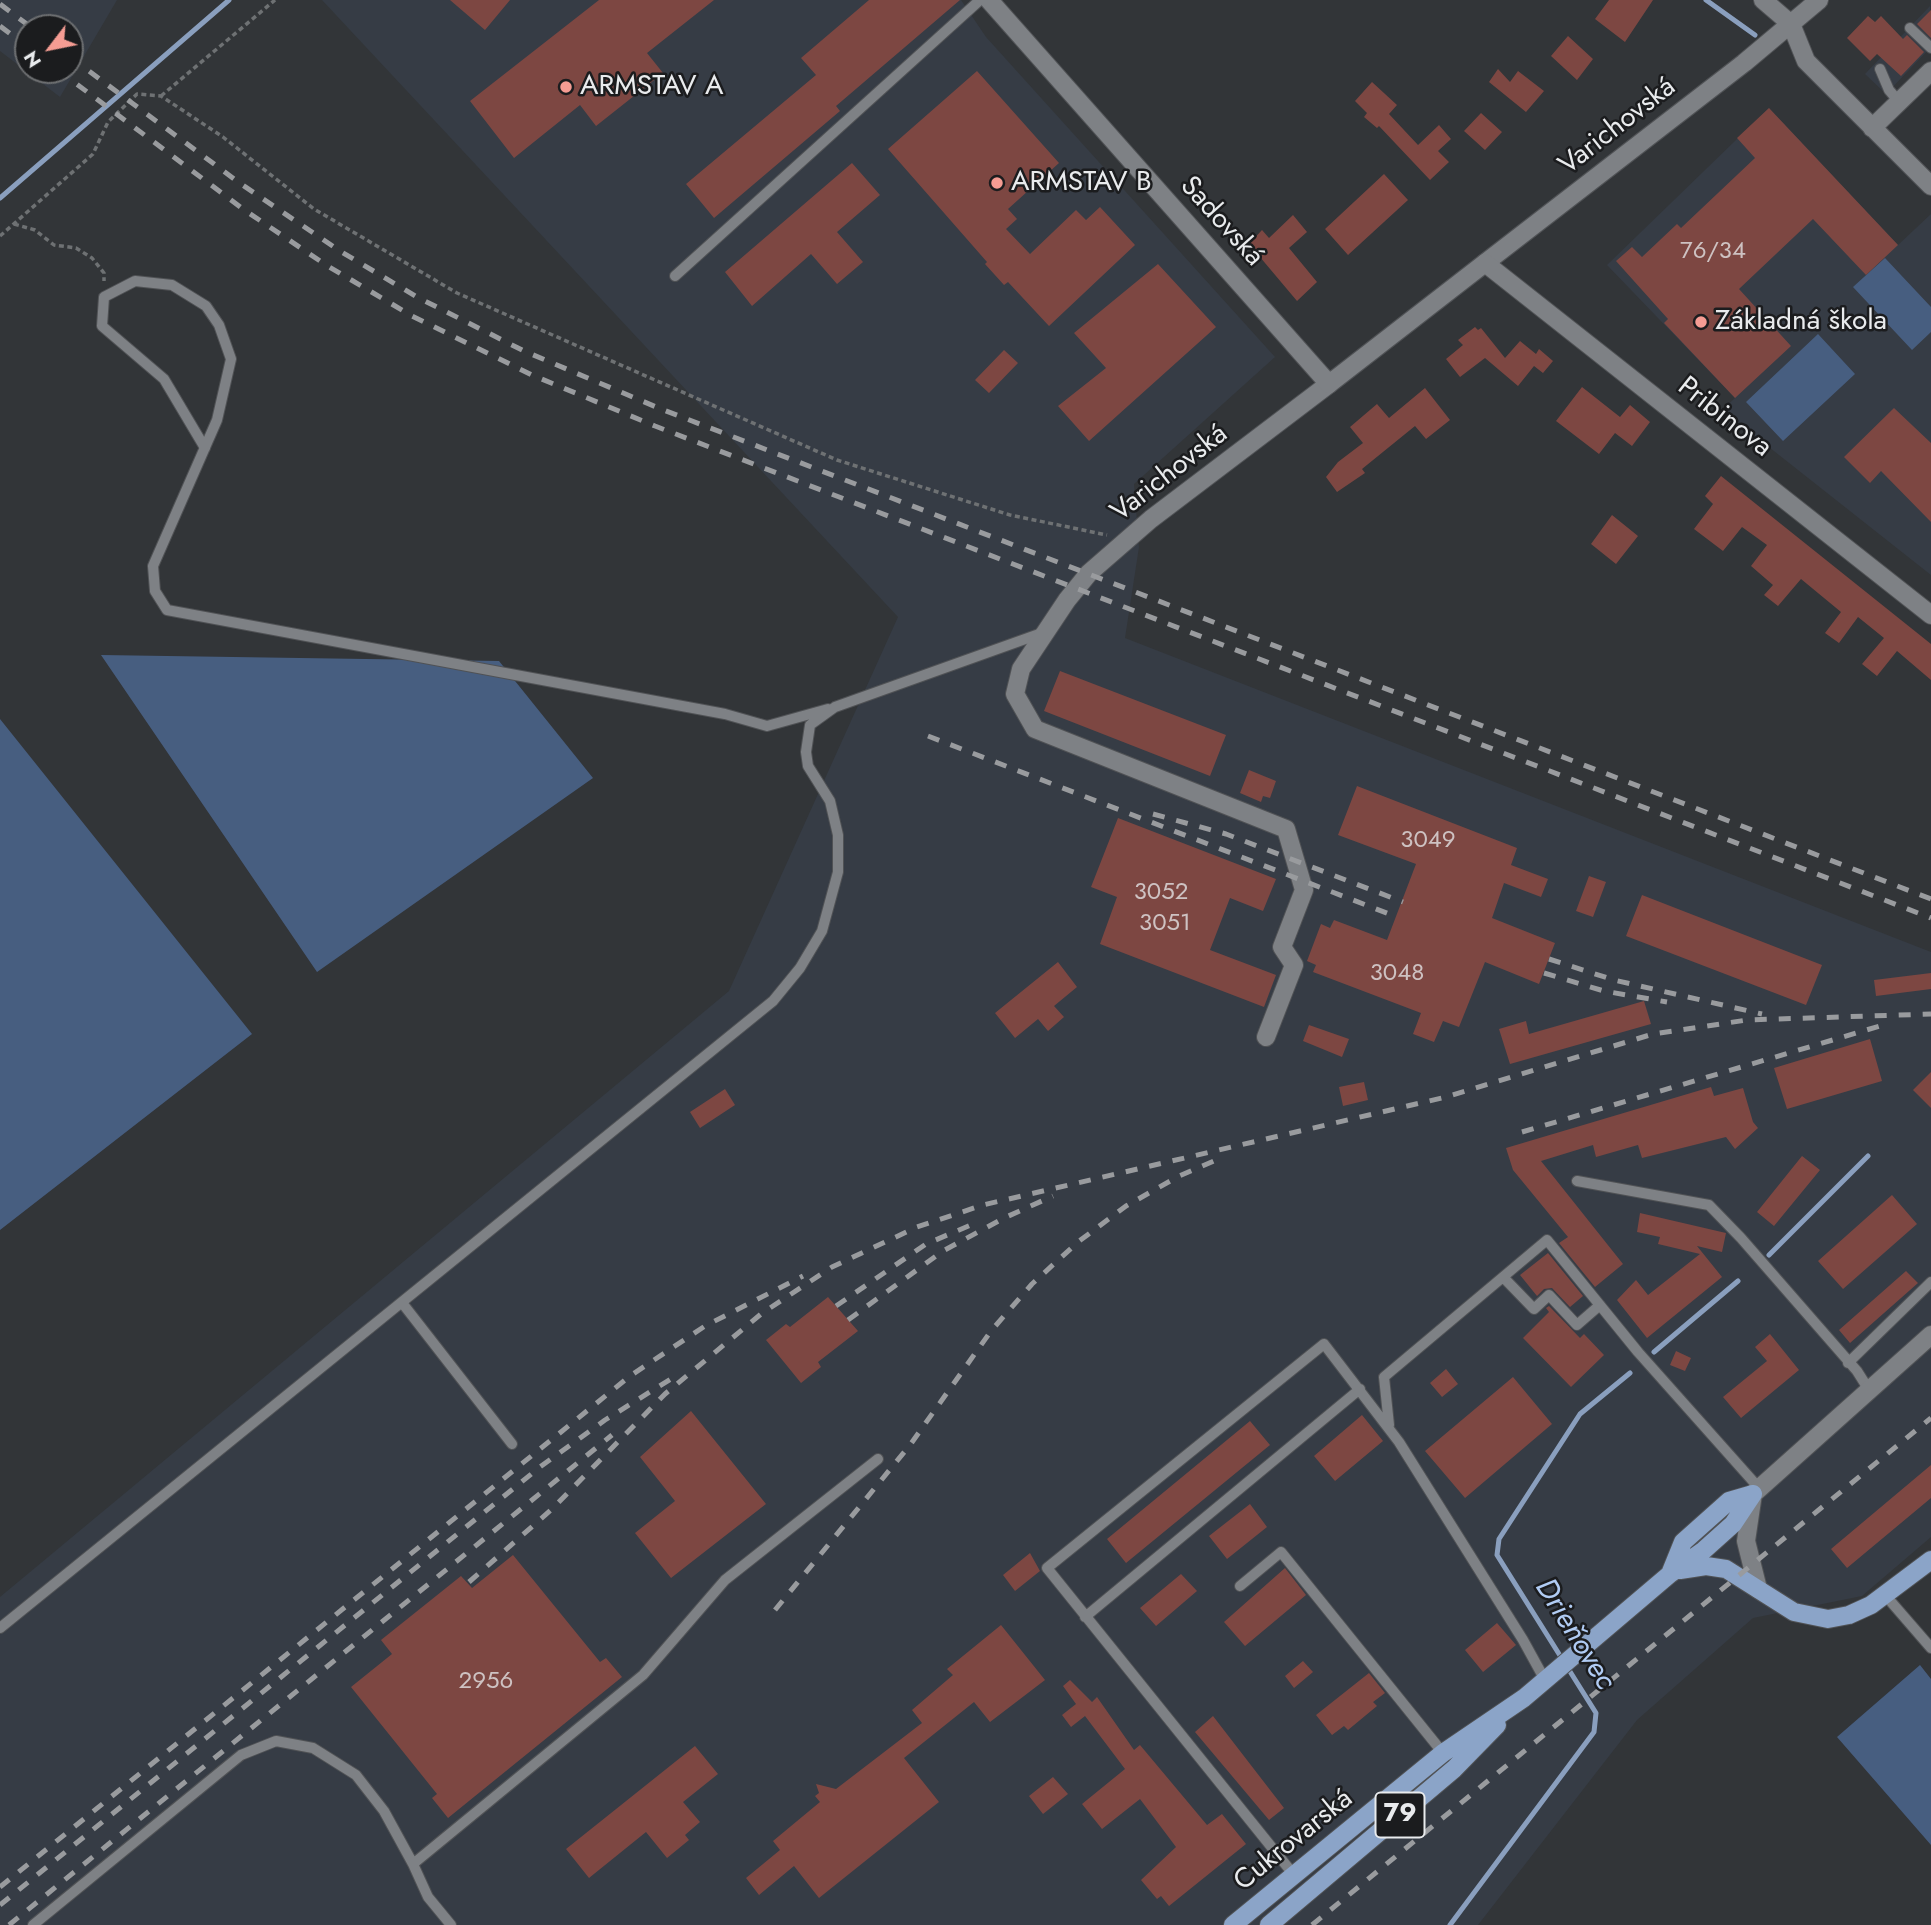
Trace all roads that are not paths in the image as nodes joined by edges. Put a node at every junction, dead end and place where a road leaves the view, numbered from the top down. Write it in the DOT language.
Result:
graph roads {
  1 [pos="980,0"];
  2 [pos="989,0"];
  3 [pos="1763,0"];
  4 [pos="1819,0"];
  5 [pos="1791,24"];
  6 [pos="1910,28"];
  7 [pos="1931,48"];
  8 [pos="1880,69"];
  9 [pos="1931,71"];
  10 [pos="1900,103"];
  11 [pos="1872,128"];
  12 [pos="1931,186"];
  13 [pos="1485,263"];
  14 [pos="675,276"];
  15 [pos="1329,384"];
  16 [pos="205,448"];
  17 [pos="1931,615"];
  18 [pos="1045,632"];
  19 [pos="835,707"];
  20 [pos="1266,1037"];
  21 [pos="1577,1181"];
  22 [pos="1503,1277"];
  23 [pos="1931,1282"];
  24 [pos="403,1304"];
  25 [pos="1600,1305"];
  26 [pos="1931,1335"];
  27 [pos="1848,1363"];
  28 [pos="1360,1389"];
  29 [pos="1869,1390"];
  30 [pos="1390,1428"];
  31 [pos="512,1444"];
  32 [pos="878,1459"];
  33 [pos="1756,1491"];
  34 [pos="1931,1560"];
  35 [pos="1670,1573"];
  36 [pos="1240,1586"];
  37 [pos="1758,1589"];
  38 [pos="1886,1596"];
  39 [pos="1085,1617"];
  40 [pos="0,1628"];
  41 [pos="1931,1648"];
  42 [pos="1549,1676"];
  43 [pos="1524,1698"];
  44 [pos="1443,1753"];
  45 [pos="413,1864"];
  46 [pos="1294,1875"];
  47 [pos="33,1925"];
  48 [pos="451,1925"];
  49 [pos="1233,1925"];
  50 [pos="1269,1925"];
  1 -- 14 [label="lane"];
  2 -- 15 [label="street, Sadovská"];
  3 -- 5 [label="street"];
  4 -- 5 [label="street, Varichovská"];
  5 -- 11 [label="street"];
  5 -- 13 [label="street, Varichovská"];
  6 -- 7 [label="lane"];
  8 -- 10 [label="lane"];
  9 -- 10 [label="street"];
  10 -- 11 [label="street"];
  11 -- 12 [label="street"];
  13 -- 15 [label="street, Varichovská"];
  13 -- 17 [label="street, Pribinova"];
  15 -- 18 [label="street, Varichovská"];
  16 -- 16 [label="lane"];
  16 -- 19 [label="lane"];
  18 -- 19 [label="lane"];
  18 -- 20 [label="street, Varichovská"];
  19 -- 24 [label="lane"];
  21 -- 27 [label="lane"];
  22 -- 25 [label="lane"];
  22 -- 25 [label="lane"];
  22 -- 30 [label="lane"];
  23 -- 27 [label="lane"];
  24 -- 31 [label="lane"];
  24 -- 40 [label="lane"];
  25 -- 33 [label="lane"];
  26 -- 29 [label="street"];
  27 -- 29 [label="lane"];
  28 -- 30 [label="lane"];
  28 -- 39 [label="lane"];
  28 -- 39 [label="lane"];
  29 -- 33 [label="street"];
  30 -- 42 [label="lane"];
  32 -- 45 [label="lane"];
  33 -- 35 [label="main road, Cukrovarská"];
  33 -- 37 [label="street"];
  34 -- 38 [label="main road, 79"];
  35 -- 37 [label="main road, 79"];
  35 -- 42 [label="main road, Cukrovarská / 79"];
  36 -- 44 [label="lane"];
  37 -- 38 [label="main road, 79"];
  38 -- 41 [label="lane"];
  39 -- 46 [label="lane"];
  42 -- 43 [label="main road, Cukrovarská / 79"];
  43 -- 44 [label="main road, Cukrovarská / 79"];
  43 -- 50 [label="main road, Cukrovarská / 79"];
  44 -- 46 [label="main road, Cukrovarská / 79"];
  45 -- 47 [label="lane"];
  45 -- 48 [label="lane"];
  46 -- 49 [label="main road, Cukrovarská / 79"];
}
